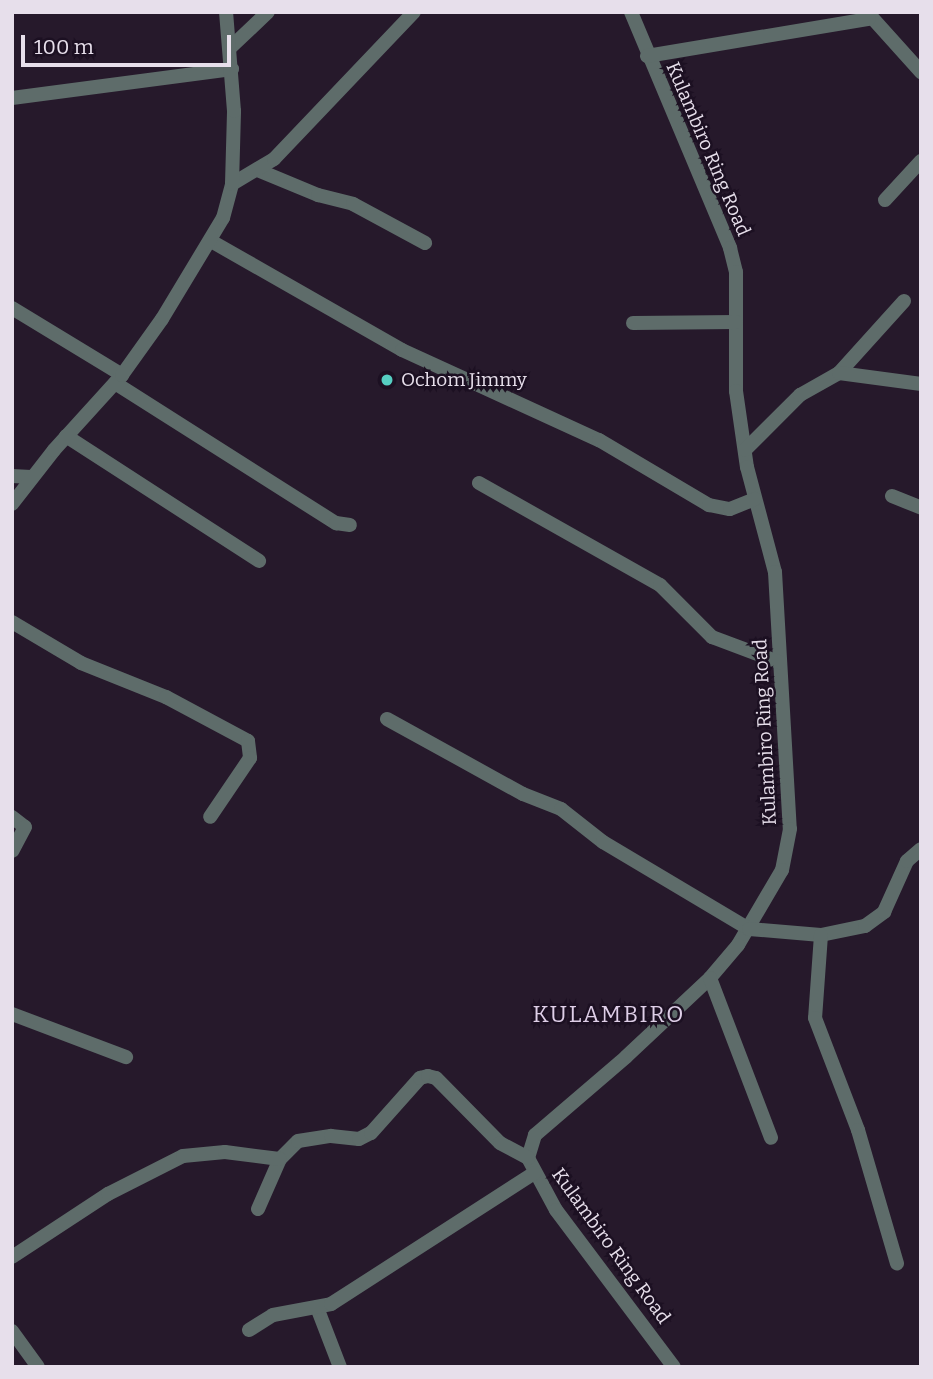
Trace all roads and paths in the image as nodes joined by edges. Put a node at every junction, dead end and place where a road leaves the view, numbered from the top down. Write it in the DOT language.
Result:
graph roads {
  1 [pos="226,12"];
  2 [pos="268,12"];
  3 [pos="414,12"];
  4 [pos="631,12"];
  5 [pos="868,16"];
  6 [pos="230,48"];
  7 [pos="647,56"];
  8 [pos="232,69"];
  9 [pos="921,72"];
  10 [pos="12,98"];
  11 [pos="921,161"];
  12 [pos="260,171"];
  13 [pos="232,184"];
  14 [pos="885,200"];
  15 [pos="211,241"];
  16 [pos="425,243"];
  17 [pos="904,301"];
  18 [pos="12,309"];
  19 [pos="633,323"];
  20 [pos="736,323"];
  21 [pos="839,373"];
  22 [pos="118,379"];
  23 [pos="921,384"];
  24 [pos="66,436"];
  25 [pos="744,450"];
  26 [pos="12,476"];
  27 [pos="31,477"];
  28 [pos="479,482"];
  29 [pos="892,496"];
  30 [pos="755,499"];
  31 [pos="12,504"];
  32 [pos="921,508"];
  33 [pos="350,525"];
  34 [pos="259,561"];
  35 [pos="12,622"];
  36 [pos="779,662"];
  37 [pos="387,719"];
  38 [pos="12,817"];
  39 [pos="210,817"];
  40 [pos="921,849"];
  41 [pos="12,851"];
  42 [pos="749,929"];
  43 [pos="821,935"];
  44 [pos="710,978"];
  45 [pos="12,1014"];
  46 [pos="127,1056"];
  47 [pos="771,1138"];
  48 [pos="528,1158"];
  49 [pos="281,1159"];
  50 [pos="534,1173"];
  51 [pos="258,1209"];
  52 [pos="12,1257"];
  53 [pos="897,1263"];
  54 [pos="318,1310"];
  55 [pos="249,1330"];
  56 [pos="12,1331"];
  57 [pos="38,1367"];
  58 [pos="340,1367"];
  59 [pos="674,1367"];
  1 -- 6 [label="street"];
  2 -- 6 [label="street"];
  3 -- 12 [label="street"];
  4 -- 7 [label="street, Kulambiro Ring Road"];
  5 -- 7 [label="street"];
  5 -- 9 [label="street"];
  6 -- 8 [label="street"];
  7 -- 20 [label="street, Kulambiro Ring Road"];
  8 -- 10 [label="street"];
  8 -- 13 [label="street"];
  11 -- 14 [label="street"];
  12 -- 13 [label="street"];
  12 -- 16 [label="street"];
  13 -- 15 [label="street"];
  15 -- 22 [label="street"];
  15 -- 30 [label="street"];
  17 -- 21 [label="street"];
  18 -- 22 [label="street"];
  19 -- 20 [label="street"];
  20 -- 25 [label="street, Kulambiro Ring Road"];
  21 -- 23 [label="street"];
  21 -- 25 [label="street"];
  22 -- 24 [label="street"];
  22 -- 33 [label="street"];
  24 -- 27 [label="street"];
  24 -- 34 [label="street"];
  25 -- 30 [label="street, Kulambiro Ring Road"];
  26 -- 27 [label="street"];
  27 -- 31 [label="street"];
  28 -- 36 [label="street"];
  29 -- 32 [label="street"];
  30 -- 36 [label="street, Kulambiro Ring Road"];
  35 -- 39 [label="street"];
  36 -- 42 [label="street, Kulambiro Ring Road"];
  37 -- 42 [label="street"];
  38 -- 41 [label="street"];
  40 -- 43 [label="street"];
  42 -- 43 [label="street"];
  42 -- 44 [label="street, Kulambiro Ring Road"];
  43 -- 53 [label="street"];
  44 -- 47 [label="street"];
  44 -- 48 [label="street, Kulambiro Ring Road"];
  45 -- 46 [label="street"];
  48 -- 49 [label="street"];
  48 -- 50 [label="street, Kulambiro Ring Road"];
  49 -- 51 [label="street"];
  49 -- 52 [label="street"];
  50 -- 54 [label="street"];
  50 -- 59 [label="street, Kulambiro Ring Road"];
  54 -- 55 [label="street"];
  54 -- 58 [label="street"];
  56 -- 57 [label="street"];
}
